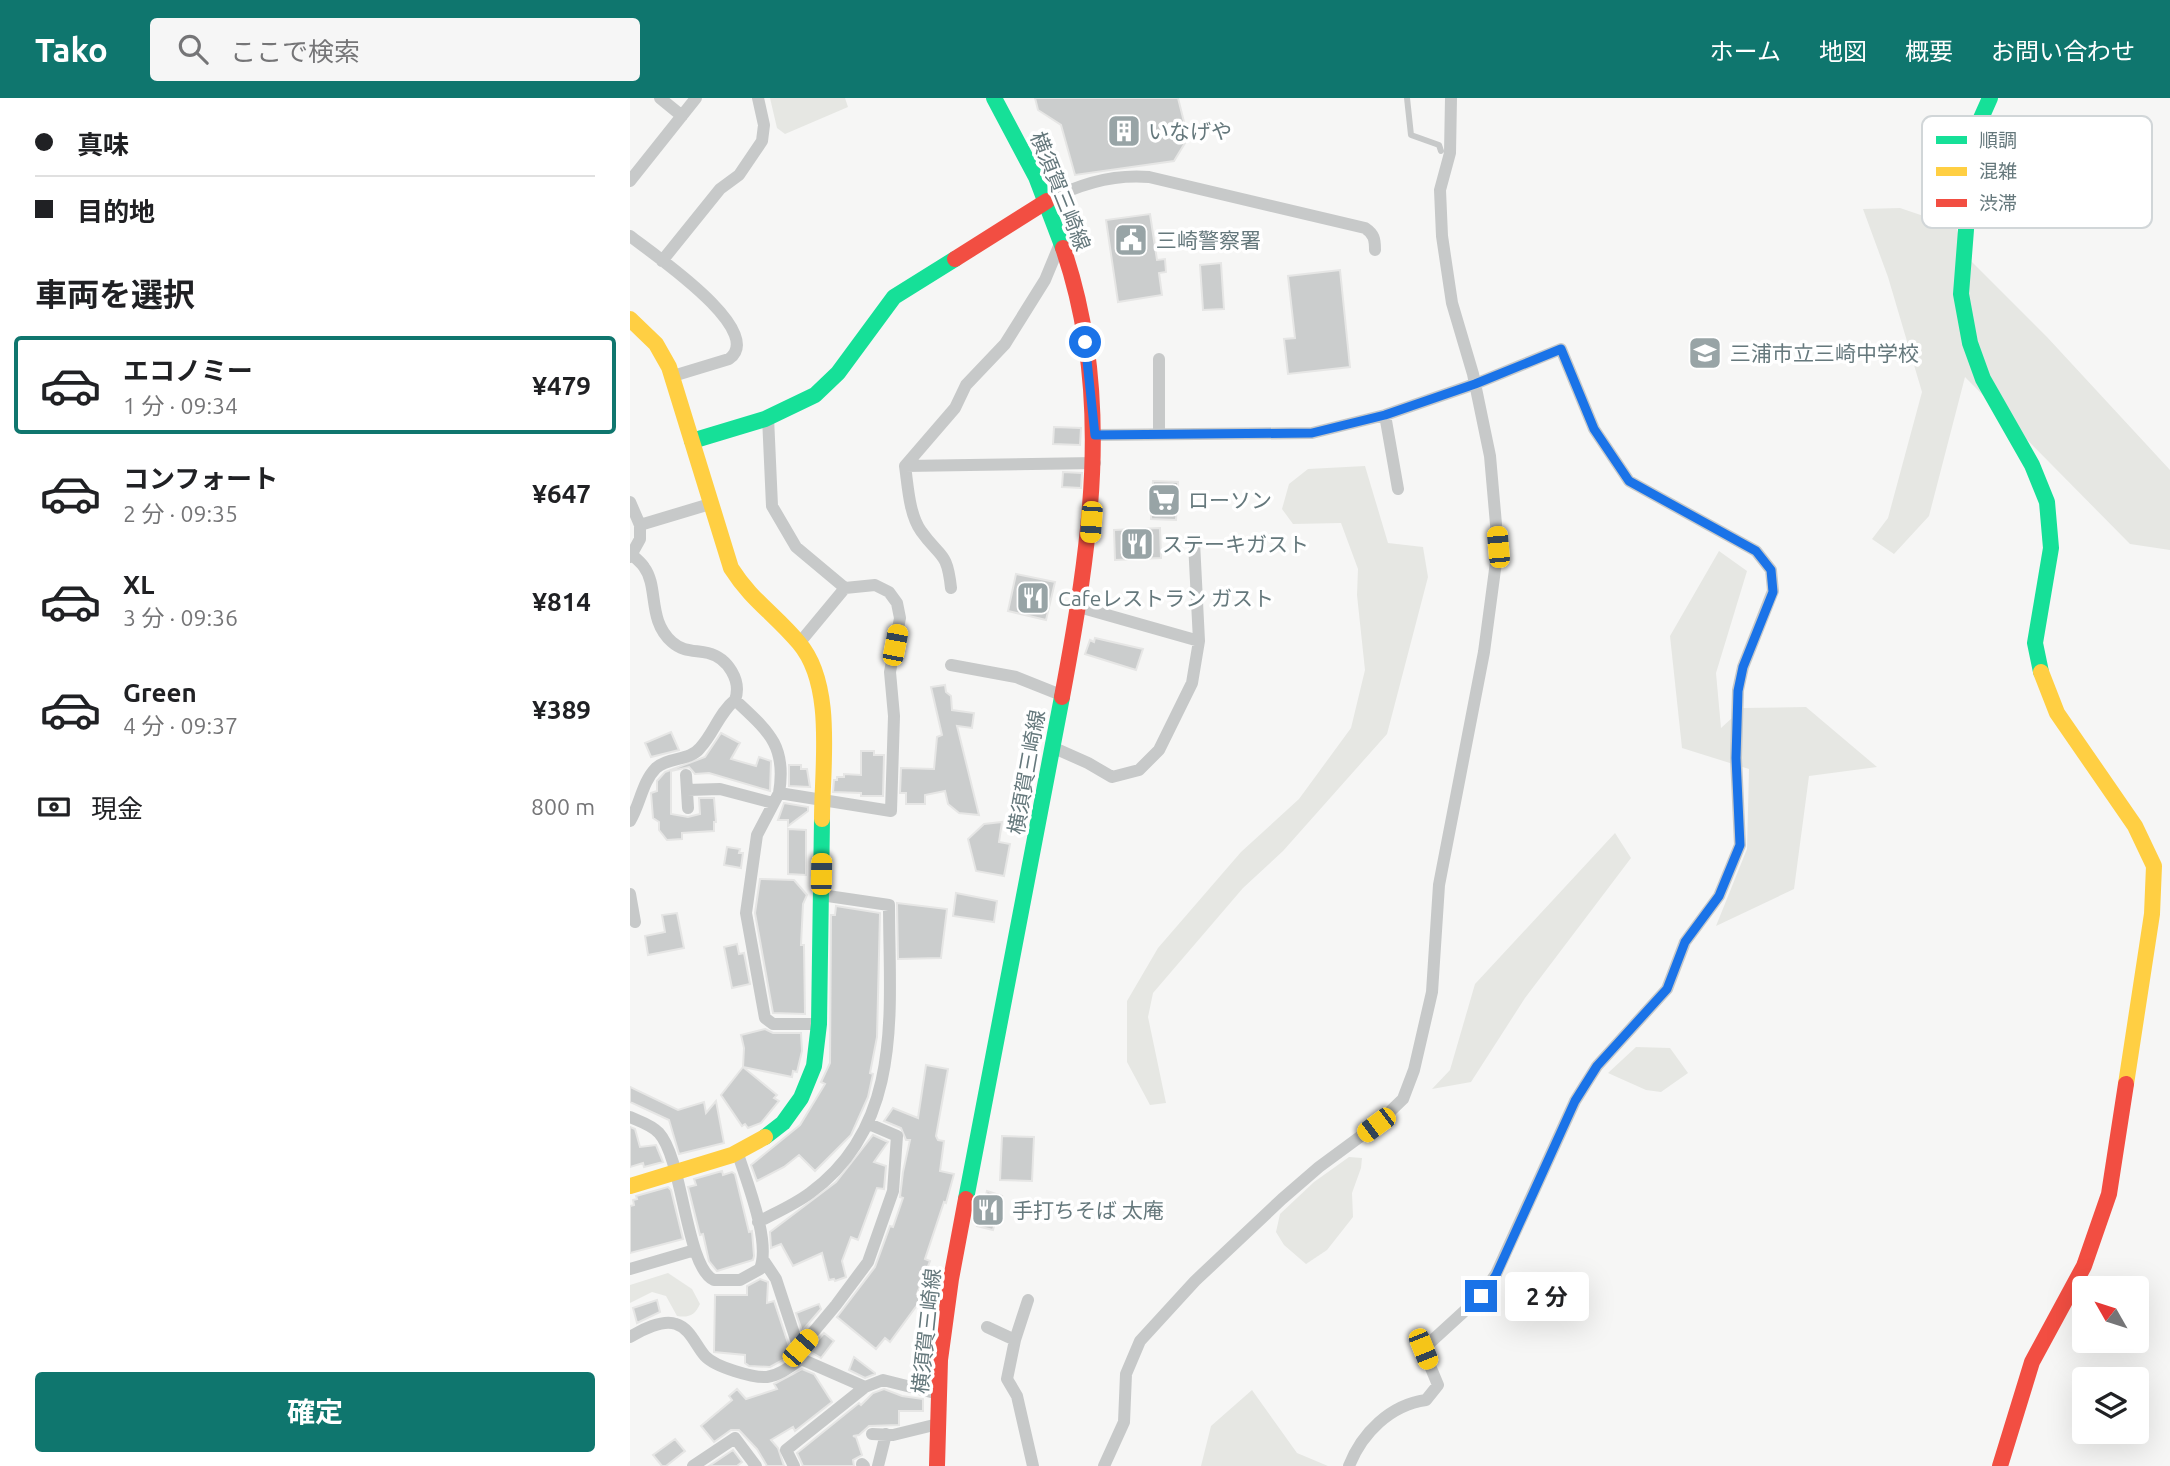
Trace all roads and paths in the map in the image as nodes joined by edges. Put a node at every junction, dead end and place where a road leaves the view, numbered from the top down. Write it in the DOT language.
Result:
graph roads {
  1 [pos="660,98"];
  2 [pos="696,98"];
  3 [pos="758,98"];
  4 [pos="994,98"];
  5 [pos="1407,98"];
  6 [pos="1451,98"];
  7 [pos="1990,98"];
  8 [pos="682,116"];
  9 [pos="1982,116"];
  10 [pos="1445,152"];
  11 [pos="630,181"];
  12 [pos="1047,201"];
  13 [pos="1966,228"];
  14 [pos="630,236"];
  15 [pos="1062,239"];
  16 [pos="1375,250"];
  17 [pos="662,261"];
  18 [pos="630,318"];
  19 [pos="1159,359"];
  20 [pos="673,376"];
  21 [pos="1475,384"];
  22 [pos="1385,415"];
  23 [pos="768,417"];
  24 [pos="1095,435"];
  25 [pos="1159,435"];
  26 [pos="692,441"];
  27 [pos="1095,463"];
  28 [pos="905,466"];
  29 [pos="1398,489"];
  30 [pos="630,502"];
  31 [pos="710,504"];
  32 [pos="640,525"];
  33 [pos="1194,542"];
  34 [pos="631,556"];
  35 [pos="845,588"];
  36 [pos="951,588"];
  37 [pos="1079,607"];
  38 [pos="801,641"];
  39 [pos="1199,641"];
  40 [pos="951,665"];
  41 [pos="1062,695"];
  42 [pos="735,700"];
  43 [pos="1052,747"];
  44 [pos="687,775"];
  45 [pos="687,790"];
  46 [pos="776,798"];
  47 [pos="822,800"];
  48 [pos="688,808"];
  49 [pos="630,821"];
  50 [pos="630,894"];
  51 [pos="821,895"];
  52 [pos="635,922"];
  53 [pos="819,1024"];
  54 [pos="630,1117"];
  55 [pos="869,1124"];
  56 [pos="738,1154"];
  57 [pos="675,1173"];
  58 [pos="630,1186"];
  59 [pos="758,1222"];
  60 [pos="695,1250"];
  61 [pos="764,1261"];
  62 [pos="630,1269"];
  63 [pos="1028,1300"];
  64 [pos="986,1327"];
  65 [pos="630,1337"];
  66 [pos="1015,1340"];
  67 [pos="800,1353"];
  68 [pos="865,1387"];
  69 [pos="939,1394"];
  70 [pos="938,1424"];
  71 [pos="872,1433"];
  72 [pos="886,1434"];
  73 [pos="693,1466"];
  74 [pos="756,1466"];
  75 [pos="794,1466"];
  76 [pos="877,1466"];
  77 [pos="937,1466"];
  78 [pos="1033,1466"];
  79 [pos="1104,1466"];
  80 [pos="1349,1466"];
  81 [pos="2000,1466"];
  1 -- 8 [label="street"];
  2 -- 8 [label="street"];
  3 -- 17 [label="street"];
  4 -- 12 [label="street, 横須賀三崎線"];
  5 -- 10 [label="lane"];
  6 -- 10 [label="street"];
  7 -- 9 [label="street"];
  8 -- 11 [label="street"];
  10 -- 21 [label="street"];
  12 -- 15 [label="street, 横須賀三崎線"];
  12 -- 16 [label="street"];
  12 -- 23 [label="street"];
  13 -- 81 [label="street"];
  14 -- 17 [label="street"];
  15 -- 24 [label="street, 横須賀三崎線"];
  15 -- 28 [label="street"];
  17 -- 20 [label="street"];
  18 -- 20 [label="street"];
  19 -- 25 [label="street"];
  20 -- 26 [label="street"];
  21 -- 22 [label="street"];
  21 -- 79 [label="street"];
  21 -- 80 [label="street"];
  22 -- 25 [label="street"];
  22 -- 29 [label="street"];
  23 -- 26 [label="street"];
  23 -- 35 [label="street"];
  24 -- 25 [label="street"];
  24 -- 27 [label="street, 横須賀三崎線"];
  26 -- 31 [label="street"];
  27 -- 28 [label="street"];
  27 -- 37 [label="street, 横須賀三崎線"];
  28 -- 36 [label="street"];
  30 -- 32 [label="street"];
  31 -- 32 [label="street"];
  31 -- 38 [label="street"];
  32 -- 34 [label="street"];
  33 -- 39 [label="street"];
  34 -- 42 [label="street"];
  35 -- 38 [label="street"];
  35 -- 47 [label="street"];
  37 -- 39 [label="street"];
  37 -- 41 [label="street, 横須賀三崎線"];
  38 -- 47 [label="street"];
  39 -- 43 [label="street"];
  40 -- 41 [label="street"];
  41 -- 43 [label="street, 横須賀三崎線"];
  42 -- 46 [label="street"];
  42 -- 49 [label="street"];
  43 -- 69 [label="street, 横須賀三崎線"];
  44 -- 45 [label="street"];
  45 -- 46 [label="street"];
  45 -- 48 [label="street"];
  46 -- 47 [label="street"];
  46 -- 53 [label="street"];
  47 -- 51 [label="street"];
  50 -- 52 [label="street"];
  51 -- 53 [label="street"];
  51 -- 55 [label="street"];
  53 -- 56 [label="street"];
  54 -- 57 [label="street"];
  55 -- 59 [label="street"];
  55 -- 67 [label="street"];
  56 -- 57 [label="street"];
  56 -- 59 [label="street"];
  57 -- 58 [label="street"];
  57 -- 60 [label="street"];
  59 -- 61 [label="street"];
  60 -- 61 [label="street"];
  60 -- 62 [label="street"];
  61 -- 67 [label="street"];
  63 -- 66 [label="street"];
  64 -- 66 [label="street"];
  65 -- 67 [label="street"];
  66 -- 78 [label="street"];
  67 -- 68 [label="street"];
  68 -- 69 [label="street"];
  68 -- 75 [label="street"];
  69 -- 70 [label="street, 横須賀三崎線"];
  70 -- 72 [label="street"];
  70 -- 77 [label="street, 横須賀三崎線"];
  71 -- 72 [label="street"];
  72 -- 76 [label="street"];
  73 -- 74 [label="street"];
}
